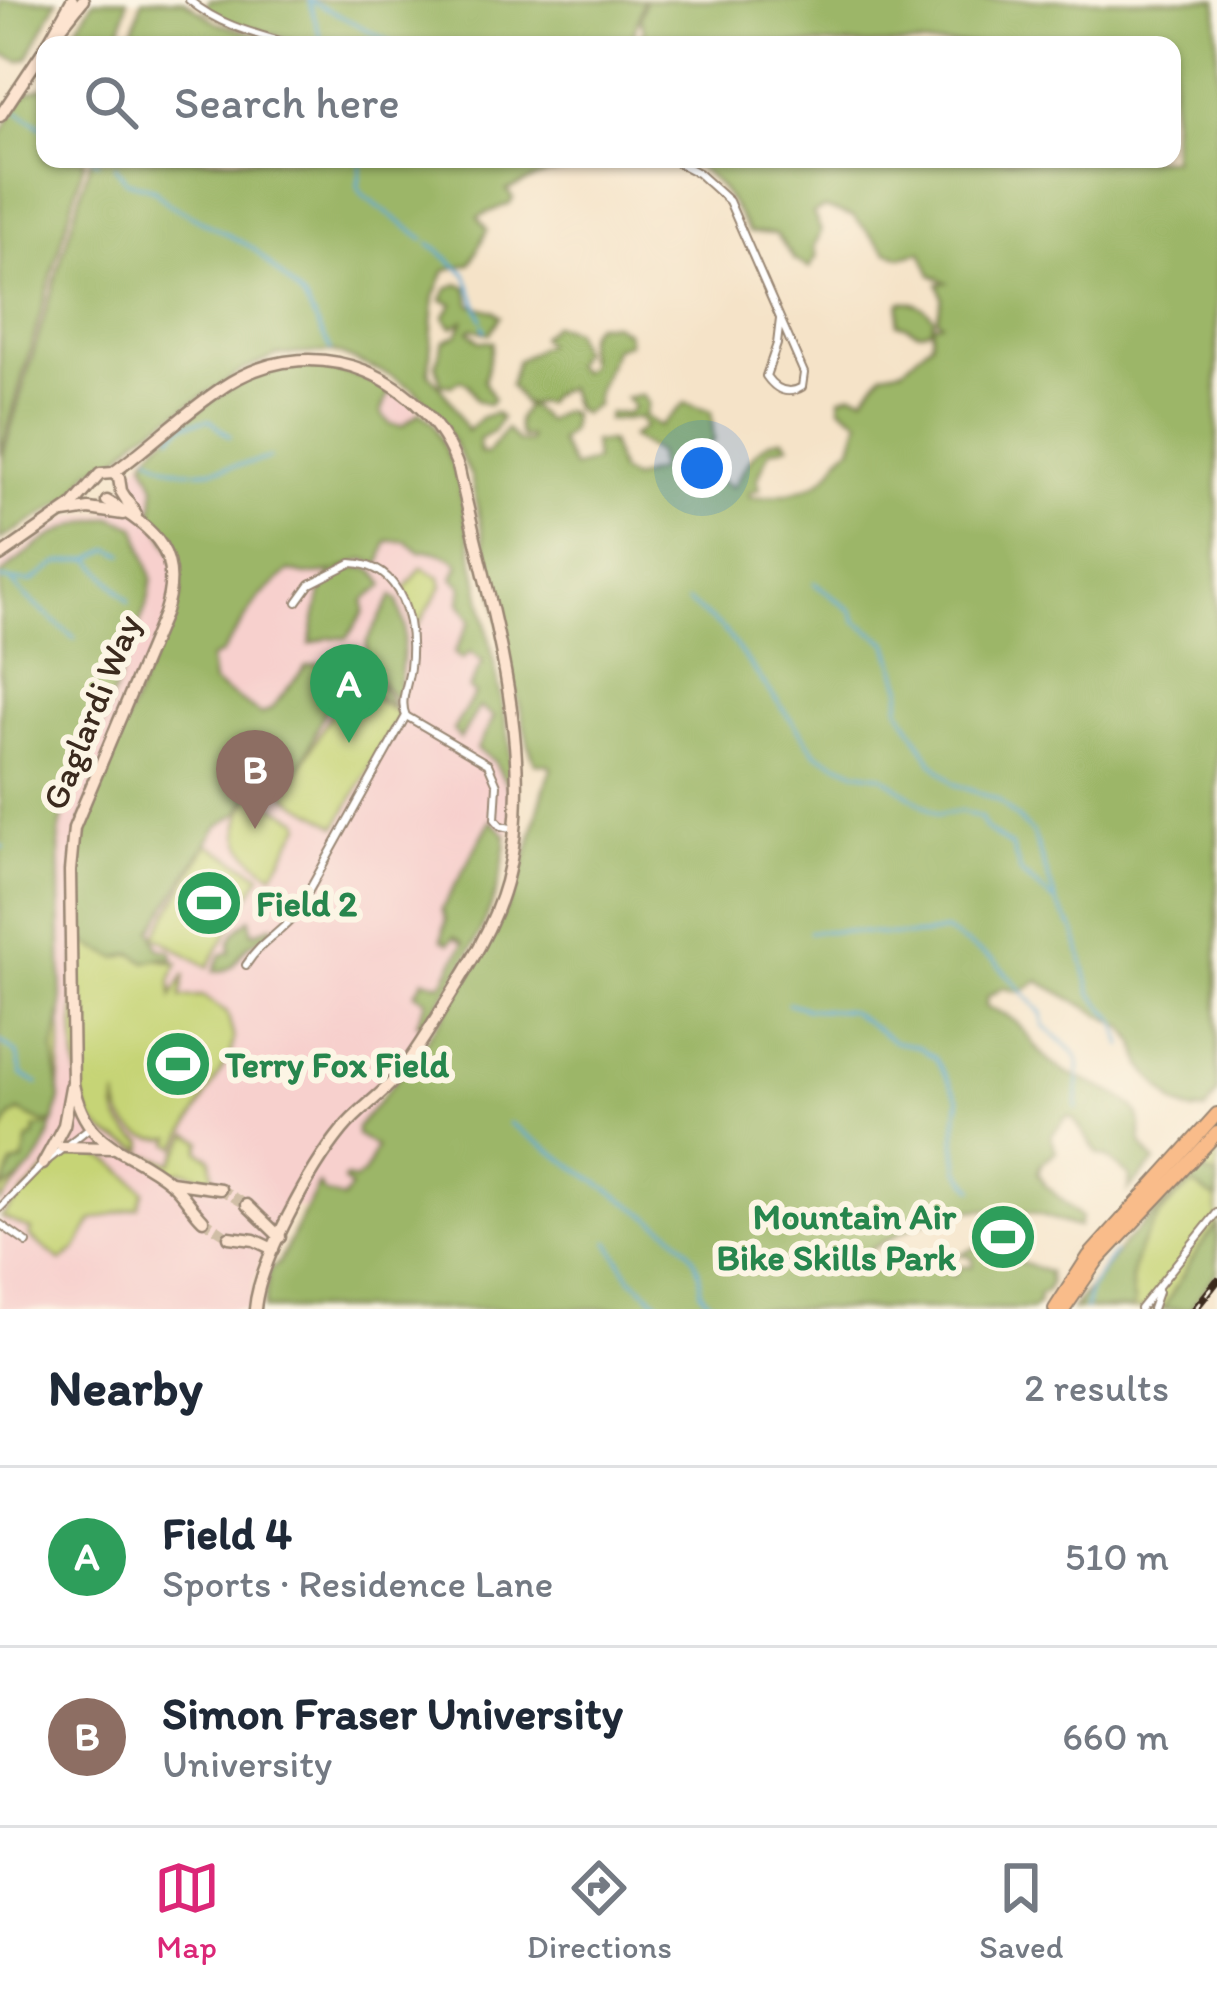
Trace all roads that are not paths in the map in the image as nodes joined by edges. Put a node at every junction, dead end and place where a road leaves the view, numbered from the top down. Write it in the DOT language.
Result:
graph roads {
  1 [pos="72,0"];
  2 [pos="82,0"];
  3 [pos="189,0"];
  4 [pos="52,36"];
  5 [pos="54,36"];
  6 [pos="263,36"];
  7 [pos="36,61"];
  8 [pos="0,116"];
  9 [pos="688,168"];
  10 [pos="780,319"];
  11 [pos="118,483"];
  12 [pos="93,486"];
  13 [pos="105,501"];
  14 [pos="66,510"];
  15 [pos="137,518"];
  16 [pos="0,556"];
  17 [pos="297,602"];
  18 [pos="406,716"];
  19 [pos="516,829"];
  20 [pos="246,965"];
  21 [pos="73,1084"];
  22 [pos="1217,1114"];
  23 [pos="89,1128"];
  24 [pos="1213,1137"];
  25 [pos="62,1148"];
  26 [pos="112,1148"];
  27 [pos="1217,1154"];
  28 [pos="1196,1158"];
  29 [pos="44,1164"];
  30 [pos="170,1182"];
  31 [pos="220,1190"];
  32 [pos="247,1205"];
  33 [pos="0,1208"];
  34 [pos="1217,1213"];
  35 [pos="202,1220"];
  36 [pos="0,1224"];
  37 [pos="230,1237"];
  38 [pos="27,1243"];
  39 [pos="277,1243"];
  40 [pos="1160,1289"];
  41 [pos="255,1309"];
  42 [pos="1055,1309"];
  43 [pos="1064,1309"];
  44 [pos="1140,1309"];
  45 [pos="1153,1309"];
  1 -- 4 [label="street"];
  2 -- 5 [label="street"];
  3 -- 6 [label="street"];
  7 -- 8 [label="street"];
  9 -- 10 [label="street"];
  10 -- 10 [label="street"];
  11 -- 12 [label="street"];
  11 -- 13 [label="street"];
  11 -- 15 [label="street, Gaglardi Way"];
  11 -- 19 [label="street"];
  12 -- 13 [label="street"];
  12 -- 14 [label="street"];
  13 -- 14 [label="street"];
  13 -- 15 [label="street, Gaglardi Way"];
  14 -- 15 [label="street"];
  14 -- 16 [label="street"];
  15 -- 21 [label="street, Gaglardi Way"];
  17 -- 18 [label="street"];
  18 -- 19 [label="street"];
  18 -- 20 [label="street"];
  19 -- 39 [label="street"];
  21 -- 23 [label="street, Gaglardi Way"];
  21 -- 29 [label="street"];
  22 -- 24 [label="main road"];
  23 -- 25 [label="street"];
  23 -- 26 [label="street, Gaglardi Way"];
  24 -- 28 [label="main road"];
  24 -- 42 [label="main road"];
  25 -- 26 [label="street"];
  25 -- 29 [label="street"];
  26 -- 30 [label="street, Gaglardi Way"];
  27 -- 28 [label="main road"];
  28 -- 43 [label="main road"];
  29 -- 33 [label="street"];
  30 -- 31 [label="street, Gaglardi Way"];
  30 -- 35 [label="street, Gaglardi Way"];
  32 -- 39 [label="street"];
  34 -- 40 [label="street"];
  36 -- 38 [label="street"];
  37 -- 39 [label="street"];
  39 -- 41 [label="street"];
  40 -- 44 [label="street"];
  40 -- 45 [label="street"];
}
